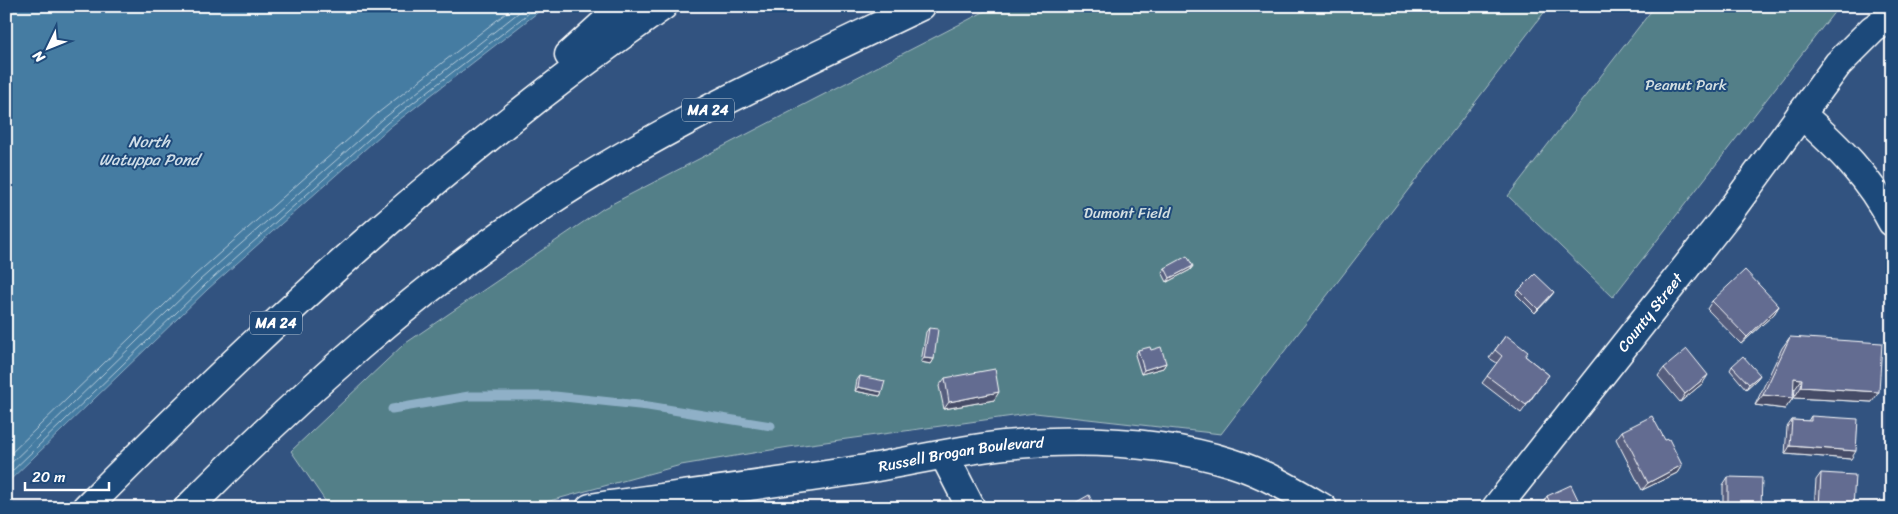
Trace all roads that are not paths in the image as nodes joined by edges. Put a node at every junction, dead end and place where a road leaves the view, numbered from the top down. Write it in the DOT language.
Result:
graph roads {
  1 [pos="623,6"];
  2 [pos="663,6"];
  3 [pos="921,6"];
  4 [pos="1892,17"];
  5 [pos="1801,114"];
  6 [pos="476,148"];
  7 [pos="1892,222"];
  8 [pos="944,455"];
  9 [pos="650,504"];
  10 [pos="1503,505"];
  11 [pos="86,508"];
  12 [pos="188,508"];
  13 [pos="590,508"];
  14 [pos="971,508"];
  15 [pos="1323,508"];
  1 -- 6 [label="main road"];
  2 -- 6 [label="main road, MA 24"];
  3 -- 12 [label="main road, MA 24"];
  4 -- 5 [label="main road, County Street"];
  5 -- 7 [label="main road"];
  5 -- 10 [label="main road, County Street"];
  6 -- 11 [label="main road, MA 24"];
  8 -- 9 [label="main road, Russell Brogan Boulevard"];
  8 -- 14 [label="main road"];
  8 -- 15 [label="main road, Russell Brogan Boulevard"];
  9 -- 13 [label="main road, Russell Brogan Boulevard"];
}
